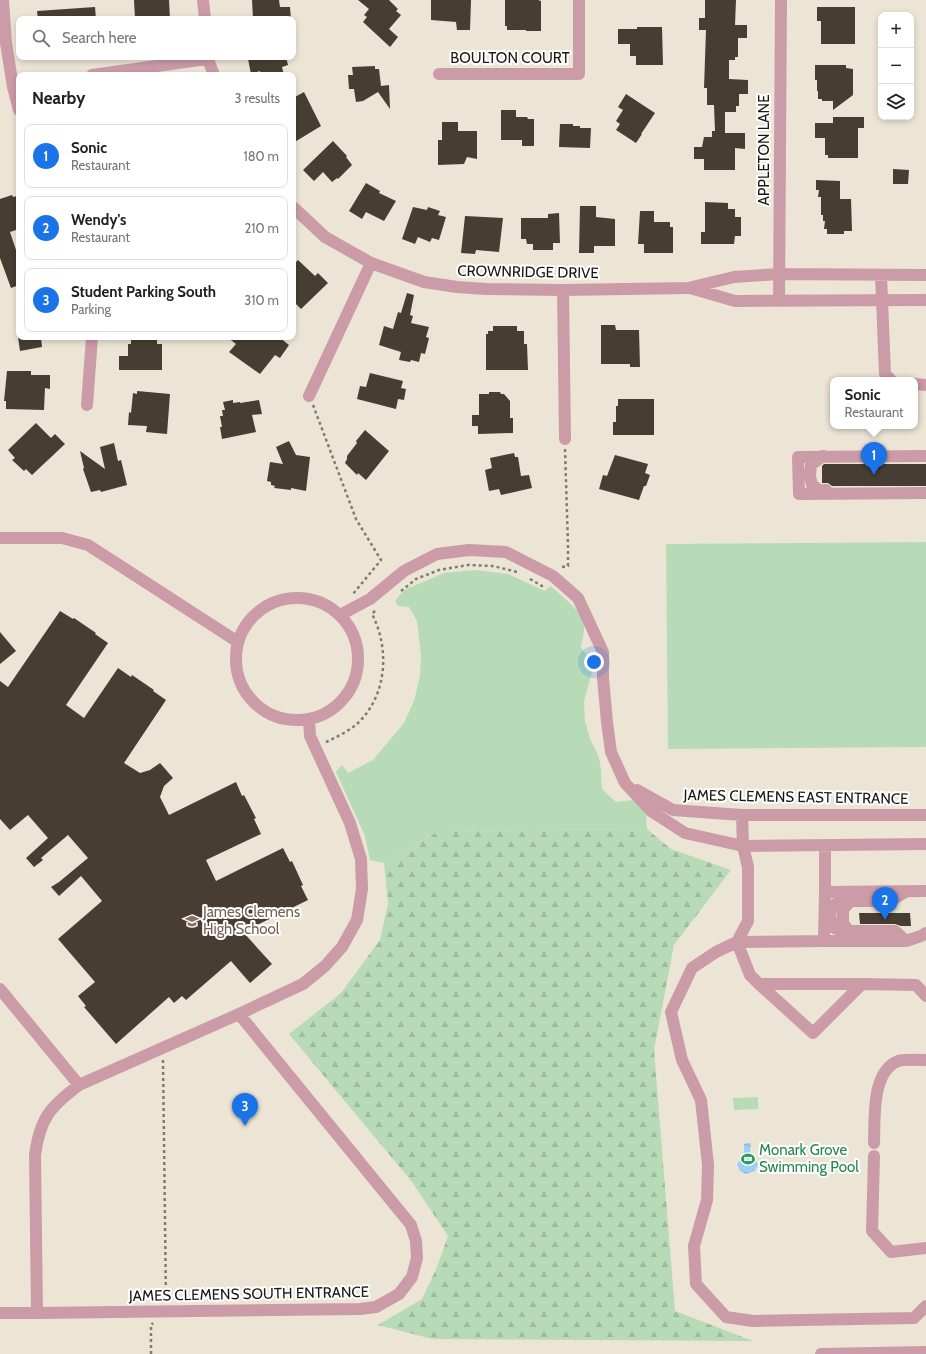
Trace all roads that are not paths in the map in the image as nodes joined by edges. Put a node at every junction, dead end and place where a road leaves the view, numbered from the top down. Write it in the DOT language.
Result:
graph roads {
  1 [pos="4,0"];
  2 [pos="203,0"];
  3 [pos="579,0"];
  4 [pos="781,0"];
  5 [pos="205,16"];
  6 [pos="193,60"];
  7 [pos="208,60"];
  8 [pos="112,72"];
  9 [pos="213,72"];
  10 [pos="440,74"];
  11 [pos="16,87"];
  12 [pos="296,210"];
  13 [pos="371,263"];
  14 [pos="779,274"];
  15 [pos="882,275"];
  16 [pos="926,275"];
  17 [pos="688,288"];
  18 [pos="564,290"];
  19 [pos="883,300"];
  20 [pos="926,300"];
  21 [pos="779,301"];
  22 [pos="92,340"];
  23 [pos="888,377"];
  24 [pos="309,396"];
  25 [pos="87,405"];
  26 [pos="565,439"];
  27 [pos="926,456"];
  28 [pos="926,493"];
  29 [pos="0,538"];
  30 [pos="340,615"];
  31 [pos="238,642"];
  32 [pos="309,719"];
  33 [pos="625,783"];
  34 [pos="742,815"];
  35 [pos="926,815"];
  36 [pos="926,844"];
  37 [pos="825,845"];
  38 [pos="744,846"];
  39 [pos="825,892"];
  40 [pos="904,892"];
  41 [pos="926,892"];
  42 [pos="924,938"];
  43 [pos="824,941"];
  44 [pos="906,941"];
  45 [pos="737,942"];
  46 [pos="759,984"];
  47 [pos="862,984"];
  48 [pos="0,989"];
  49 [pos="926,996"];
  50 [pos="240,1014"];
  51 [pos="926,1060"];
  52 [pos="79,1085"];
  53 [pos="874,1143"];
  54 [pos="874,1156"];
  55 [pos="926,1248"];
  56 [pos="926,1306"];
  57 [pos="0,1313"];
  58 [pos="37,1313"];
  59 [pos="925,1353"];
  60 [pos="821,1354"];
  61 [pos="843,1354"];
  1 -- 11 [label="street"];
  2 -- 5 [label="street"];
  3 -- 10 [label="street, BOULTON COURT"];
  4 -- 14 [label="street, APPLETON LANE"];
  6 -- 8 [label="street"];
  7 -- 9 [label="street"];
  12 -- 13 [label="street, CROWNRIDGE DRIVE"];
  13 -- 18 [label="street, CROWNRIDGE DRIVE"];
  13 -- 24 [label="street"];
  14 -- 15 [label="street, CROWNRIDGE DRIVE"];
  14 -- 17 [label="street, CROWNRIDGE DRIVE"];
  14 -- 21 [label="street, APPLETON LANE"];
  15 -- 16 [label="street, CROWNRIDGE DRIVE"];
  15 -- 19 [label="street"];
  17 -- 18 [label="street, CROWNRIDGE DRIVE"];
  17 -- 21 [label="street, CROWNRIDGE DRIVE"];
  18 -- 26 [label="street"];
  19 -- 20 [label="street, CROWNRIDGE DRIVE"];
  19 -- 21 [label="street, CROWNRIDGE DRIVE"];
  19 -- 23 [label="street"];
  22 -- 25 [label="street"];
  27 -- 28 [label="street"];
  29 -- 31 [label="street"];
  30 -- 31 [label="street"];
  30 -- 32 [label="street"];
  30 -- 33 [label="street"];
  31 -- 32 [label="street"];
  32 -- 50 [label="street"];
  33 -- 34 [label="street, JAMES CLEMENS EAST ENTRANCE"];
  33 -- 38 [label="street"];
  34 -- 35 [label="street, JAMES CLEMENS EAST ENTRANCE"];
  34 -- 38 [label="street"];
  36 -- 37 [label="street"];
  37 -- 38 [label="street"];
  37 -- 39 [label="street"];
  38 -- 45 [label="street"];
  39 -- 40 [label="street"];
  39 -- 43 [label="street"];
  40 -- 41 [label="street"];
  40 -- 44 [label="street"];
  42 -- 44 [label="street"];
  43 -- 44 [label="street"];
  43 -- 45 [label="street"];
  45 -- 46 [label="street"];
  45 -- 56 [label="street"];
  46 -- 47 [label="street"];
  46 -- 47 [label="street"];
  47 -- 49 [label="street"];
  48 -- 52 [label="street"];
  50 -- 52 [label="street"];
  50 -- 58 [label="street, JAMES CLEMENS SOUTH ENTRANCE"];
  51 -- 53 [label="street"];
  52 -- 58 [label="street"];
  54 -- 55 [label="street"];
  57 -- 58 [label="street, JAMES CLEMENS SOUTH ENTRANCE"];
  59 -- 61 [label="street"];
  60 -- 61 [label="street"];
}
